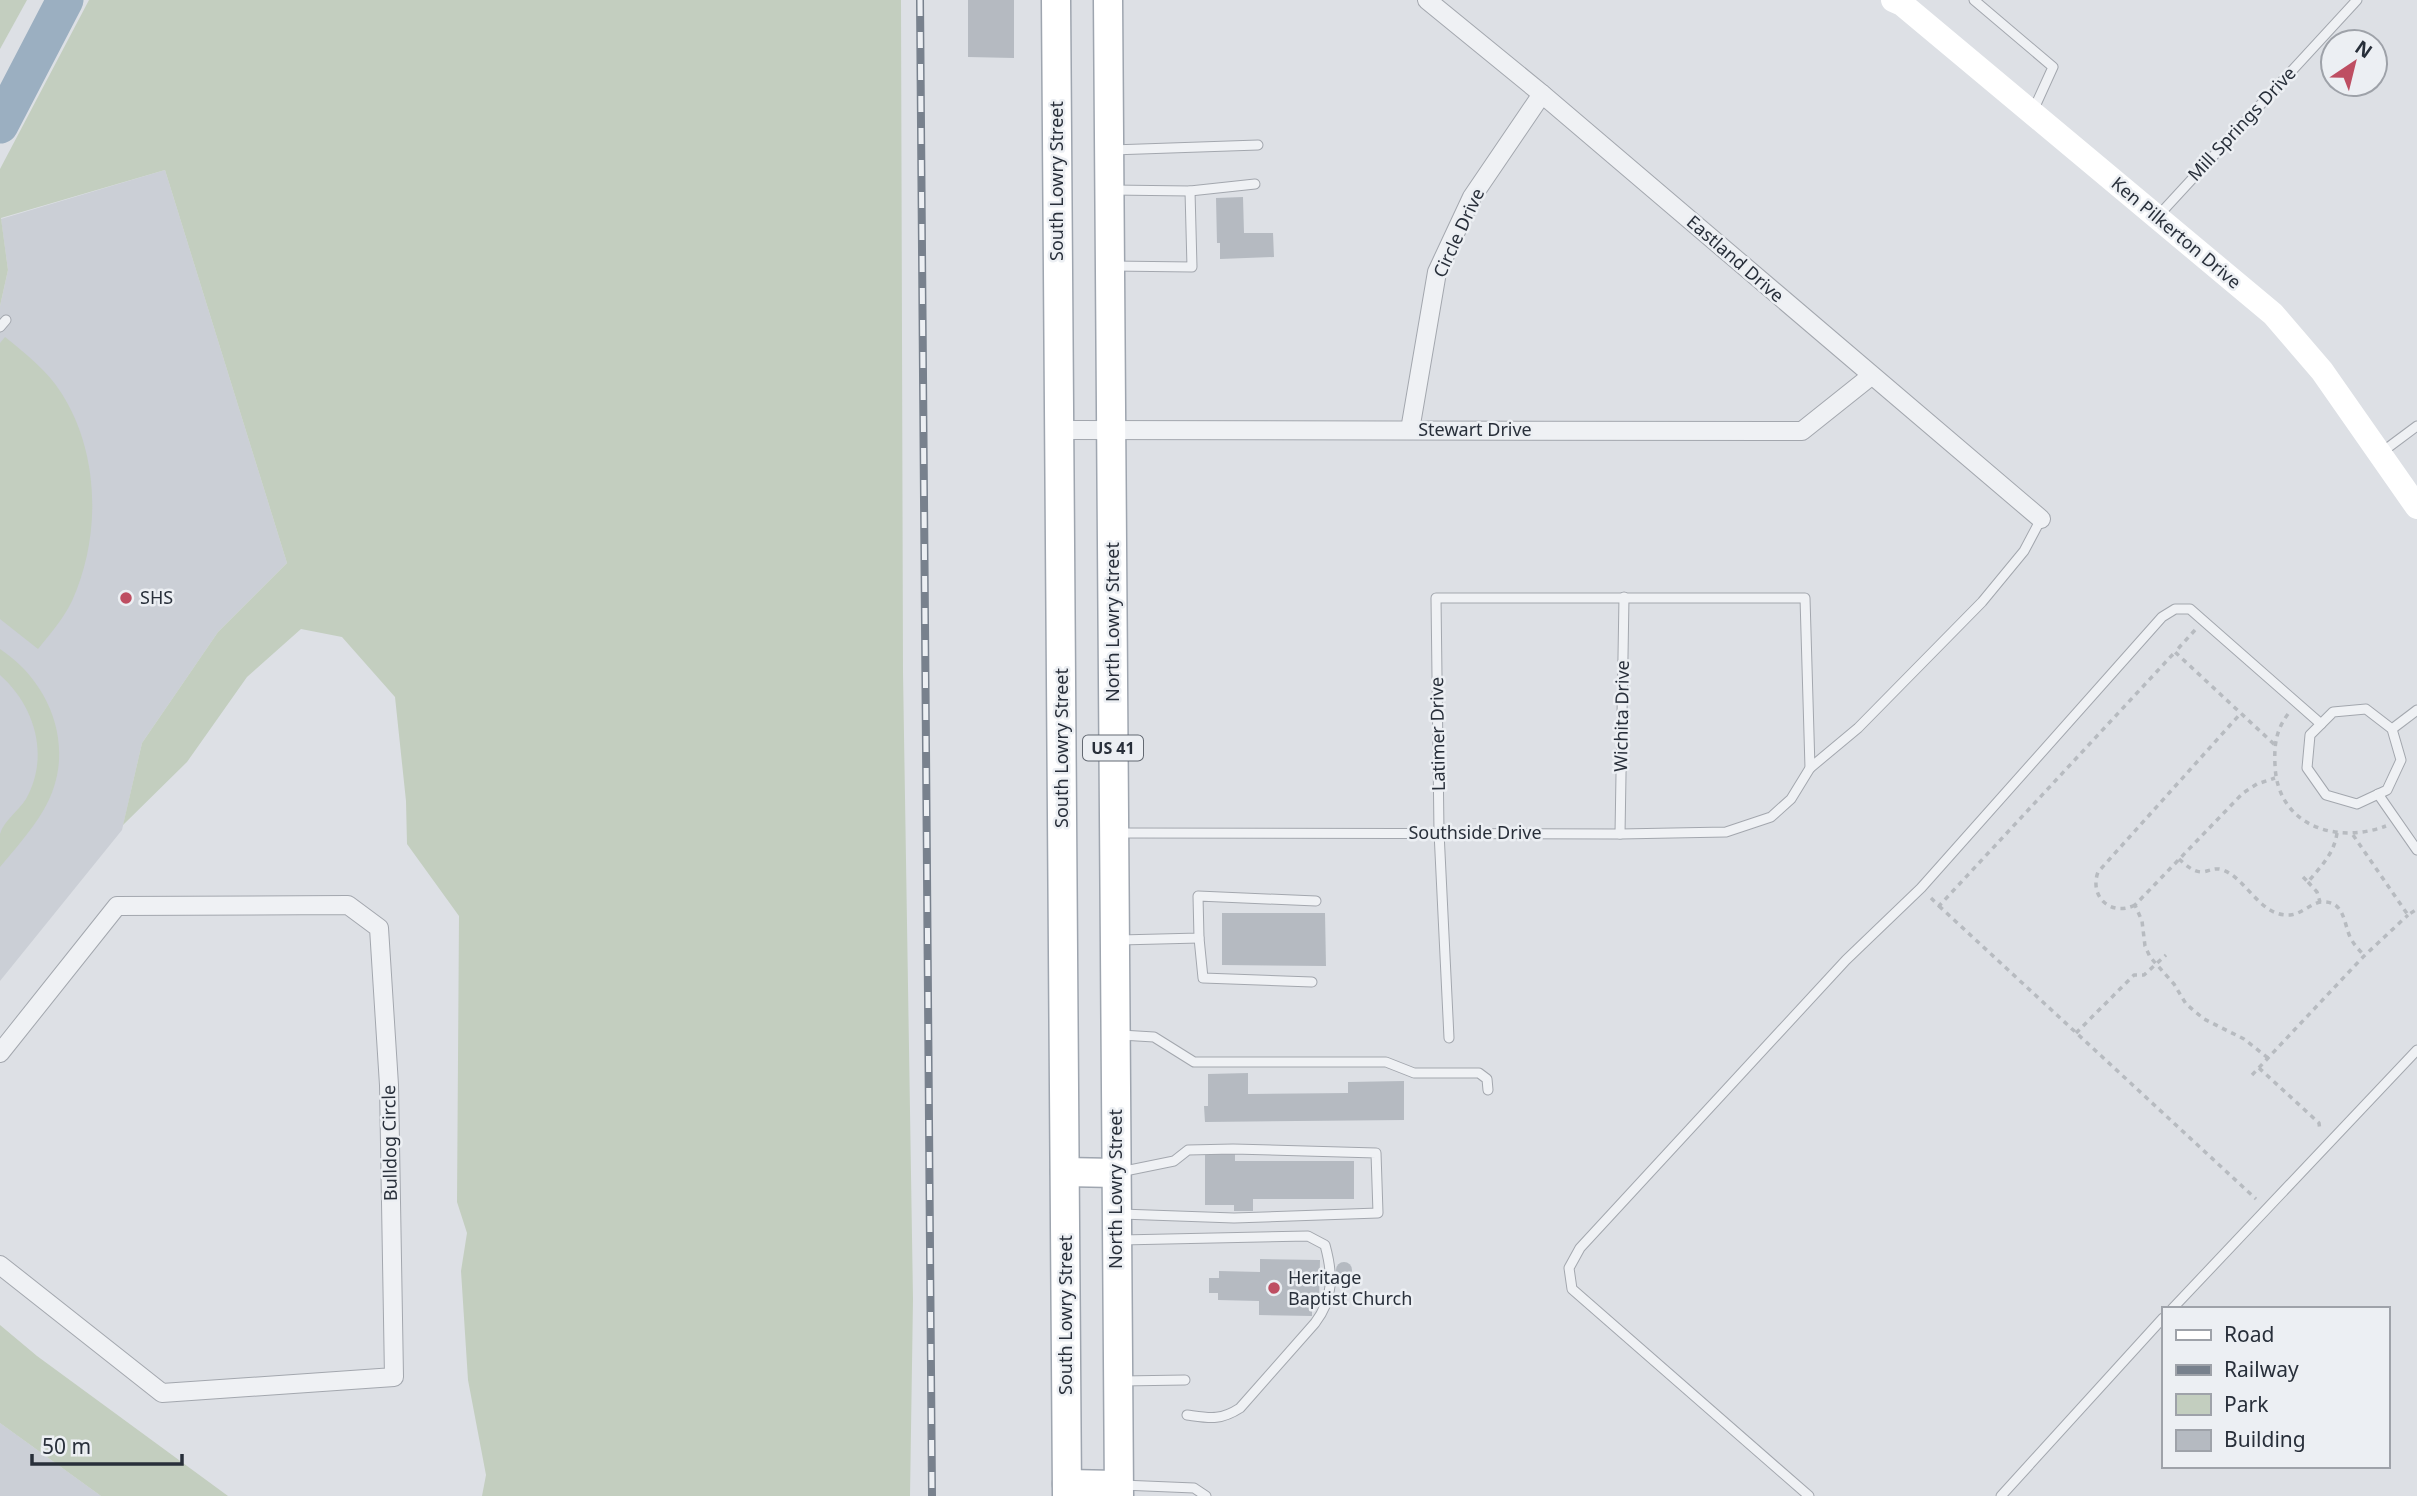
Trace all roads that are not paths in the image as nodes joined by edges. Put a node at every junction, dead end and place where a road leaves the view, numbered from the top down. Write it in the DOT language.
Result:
graph roads {
  1 [pos="1056,0"];
  2 [pos="1108,0"];
  3 [pos="1427,0"];
  4 [pos="1974,0"];
  5 [pos="2357,0"];
  6 [pos="1900,1"];
  7 [pos="1542,94"];
  8 [pos="2032,113"];
  9 [pos="1258,145"];
  10 [pos="1110,150"];
  11 [pos="1255,184"];
  12 [pos="1110,190"];
  13 [pos="1190,191"];
  14 [pos="2157,217"];
  15 [pos="1111,266"];
  16 [pos="1871,376"];
  17 [pos="2417,426"];
  18 [pos="1059,430"];
  19 [pos="1410,430"];
  20 [pos="1112,432"];
  21 [pos="2380,453"];
  22 [pos="2417,507"];
  23 [pos="2041,519"];
  24 [pos="1624,597"];
  25 [pos="2417,710"];
  26 [pos="2321,723"];
  27 [pos="2392,729"];
  28 [pos="1810,768"];
  29 [pos="2378,794"];
  30 [pos="1439,832"];
  31 [pos="1114,833"];
  32 [pos="1620,834"];
  33 [pos="2417,850"];
  34 [pos="1316,901"];
  35 [pos="1199,938"];
  36 [pos="1115,940"];
  37 [pos="1312,982"];
  38 [pos="1115,1035"];
  39 [pos="1449,1038"];
  40 [pos="2417,1050"];
  41 [pos="0,1053"];
  42 [pos="1488,1090"];
  43 [pos="1065,1172"];
  44 [pos="1116,1173"];
  45 [pos="1115,1227"];
  46 [pos="0,1265"];
  47 [pos="2174,1307"];
  48 [pos="2162,1319"];
  49 [pos="1185,1380"];
  50 [pos="1117,1381"];
  51 [pos="1187,1415"];
  52 [pos="1067,1490"];
  53 [pos="1118,1490"];
  54 [pos="1206,1496"];
  55 [pos="1809,1496"];
  56 [pos="2001,1496"];
  1 -- 18 [label="main road, South Lowry Street / US 41"];
  2 -- 10 [label="main road, North Lowry Street / US 41"];
  3 -- 7 [label="street, Eastland Drive"];
  4 -- 8 [label="lane"];
  5 -- 14 [label="lane, Mill Springs Drive"];
  6 -- 8 [label="street, Ken Pilkerton Drive"];
  7 -- 16 [label="street, Eastland Drive"];
  7 -- 19 [label="street, Circle Drive"];
  8 -- 14 [label="street, Ken Pilkerton Drive"];
  9 -- 10 [label="lane"];
  10 -- 12 [label="main road, North Lowry Street / US 41"];
  11 -- 13 [label="lane"];
  12 -- 13 [label="lane"];
  12 -- 15 [label="main road, North Lowry Street / US 41"];
  13 -- 15 [label="lane"];
  14 -- 21 [label="street, Ken Pilkerton Drive"];
  15 -- 20 [label="main road, North Lowry Street / US 41"];
  16 -- 19 [label="street, Stewart Drive"];
  16 -- 23 [label="street, Eastland Drive"];
  17 -- 21 [label="lane"];
  18 -- 20 [label="street, Stewart Drive"];
  18 -- 43 [label="main road, South Lowry Street / US 41"];
  19 -- 20 [label="street, Stewart Drive"];
  20 -- 31 [label="main road, North Lowry Street / US 41"];
  21 -- 22 [label="street, Ken Pilkerton Drive"];
  23 -- 28 [label="lane, Southside Drive"];
  24 -- 28 [label="lane"];
  24 -- 30 [label="lane, Latimer Drive"];
  24 -- 32 [label="lane, Wichita Drive"];
  25 -- 27 [label="lane"];
  26 -- 27 [label="lane"];
  26 -- 29 [label="lane"];
  26 -- 55 [label="lane"];
  27 -- 29 [label="lane"];
  28 -- 32 [label="lane, Southside Drive"];
  29 -- 33 [label="lane"];
  30 -- 31 [label="lane, Southside Drive"];
  30 -- 32 [label="lane, Southside Drive"];
  30 -- 39 [label="lane, Latimer Drive"];
  31 -- 36 [label="main road, North Lowry Street / US 41"];
  34 -- 35 [label="lane"];
  35 -- 36 [label="lane"];
  35 -- 37 [label="lane"];
  36 -- 38 [label="main road, North Lowry Street / US 41"];
  38 -- 42 [label="lane"];
  38 -- 44 [label="main road, North Lowry Street / US 41"];
  40 -- 47 [label="lane"];
  41 -- 46 [label="street, Bulldog Circle"];
  43 -- 44 [label="main road"];
  43 -- 52 [label="main road, South Lowry Street / US 41"];
  44 -- 45 [label="main road, North Lowry Street / US 41"];
  44 -- 45 [label="lane"];
  45 -- 50 [label="main road, North Lowry Street / US 41"];
  45 -- 51 [label="lane"];
  48 -- 56 [label="lane"];
  49 -- 50 [label="lane"];
  50 -- 53 [label="main road, North Lowry Street / US 41"];
  52 -- 53 [label="main road"];
  53 -- 54 [label="lane"];
}
